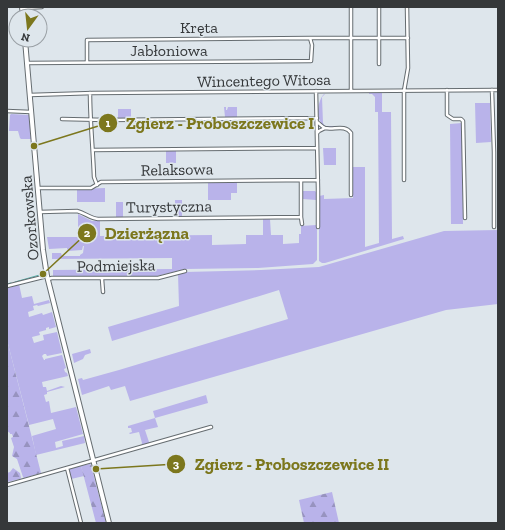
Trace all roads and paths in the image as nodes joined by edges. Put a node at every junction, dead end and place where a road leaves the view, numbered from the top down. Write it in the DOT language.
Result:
graph roads {
  1 [pos="22,7"];
  2 [pos="42,7"];
  3 [pos="351,7"];
  4 [pos="379,7"];
  5 [pos="407,7"];
  6 [pos="310,38"];
  7 [pos="351,38"];
  8 [pos="379,38"];
  9 [pos="408,38"];
  10 [pos="26,48"];
  11 [pos="87,62"];
  12 [pos="27,63"];
  13 [pos="379,64"];
  14 [pos="447,90"];
  15 [pos="492,90"];
  16 [pos="498,90"];
  17 [pos="316,91"];
  18 [pos="352,91"];
  19 [pos="404,91"];
  20 [pos="90,93"];
  21 [pos="30,95"];
  22 [pos="7,111"];
  23 [pos="32,112"];
  24 [pos="62,119"];
  25 [pos="91,120"];
  26 [pos="317,120"];
  27 [pos="326,128"];
  28 [pos="317,133"];
  29 [pos="317,148"];
  30 [pos="93,150"];
  31 [pos="301,180"];
  32 [pos="318,180"];
  33 [pos="404,180"];
  34 [pos="97,185"];
  35 [pos="38,188"];
  36 [pos="351,195"];
  37 [pos="40,212"];
  38 [pos="301,217"];
  39 [pos="465,218"];
  40 [pos="302,224"];
  41 [pos="318,227"];
  42 [pos="494,227"];
  43 [pos="185,270"];
  44 [pos="47,278"];
  45 [pos="102,279"];
  46 [pos="7,286"];
  47 [pos="103,292"];
  48 [pos="211,428"];
  49 [pos="94,461"];
  50 [pos="67,468"];
  51 [pos="7,485"];
  52 [pos="81,523"];
  53 [pos="110,523"];
  1 -- 2 [label="street"];
  3 -- 7 [label="street"];
  4 -- 8 [label="street"];
  5 -- 9 [label="street"];
  6 -- 7 [label="street"];
  6 -- 11 [label="street, Kręta"];
  6 -- 11 [label="street, Jabłoniowa"];
  7 -- 8 [label="street"];
  7 -- 18 [label="street"];
  8 -- 9 [label="street"];
  8 -- 13 [label="street"];
  9 -- 19 [label="street"];
  10 -- 12 [label="main road, Ozorkowska"];
  11 -- 12 [label="street, Jabłoniowa"];
  12 -- 21 [label="main road, Ozorkowska"];
  14 -- 15 [label="street, Wincentego Witosa"];
  14 -- 19 [label="street, Wincentego Witosa"];
  14 -- 39 [label="street"];
  15 -- 16 [label="street, Wincentego Witosa"];
  15 -- 42 [label="street"];
  17 -- 18 [label="street, Wincentego Witosa"];
  17 -- 20 [label="street, Wincentego Witosa"];
  17 -- 26 [label="street"];
  18 -- 19 [label="street, Wincentego Witosa"];
  19 -- 33 [label="street"];
  20 -- 21 [label="street, Wincentego Witosa"];
  20 -- 25 [label="street"];
  21 -- 23 [label="main road, Ozorkowska"];
  22 -- 23 [label="street"];
  23 -- 35 [label="main road, Ozorkowska"];
  24 -- 25 [label="street"];
  25 -- 26 [label="street"];
  25 -- 30 [label="street"];
  26 -- 27 [label="street"];
  26 -- 28 [label="street"];
  27 -- 28 [label="street"];
  27 -- 36 [label="street"];
  28 -- 29 [label="street"];
  29 -- 30 [label="street"];
  29 -- 32 [label="street"];
  30 -- 34 [label="street"];
  31 -- 32 [label="street, Relaksowa"];
  31 -- 34 [label="street, Relaksowa"];
  31 -- 38 [label="street"];
  32 -- 41 [label="street"];
  34 -- 35 [label="street, Relaksowa"];
  35 -- 37 [label="main road, Ozorkowska"];
  37 -- 38 [label="street, Turystyczna"];
  37 -- 44 [label="main road, Ozorkowska"];
  38 -- 40 [label="street"];
  43 -- 45 [label="street, Podmiejska"];
  44 -- 45 [label="street, Podmiejska"];
  44 -- 46 [label="street, Podmiejska"];
  44 -- 49 [label="main road, Ozorkowska"];
  45 -- 47 [label="street"];
  48 -- 49 [label="street"];
  49 -- 50 [label="street"];
  49 -- 53 [label="main road, Ozorkowska"];
  50 -- 51 [label="street"];
  50 -- 52 [label="street"];
}
